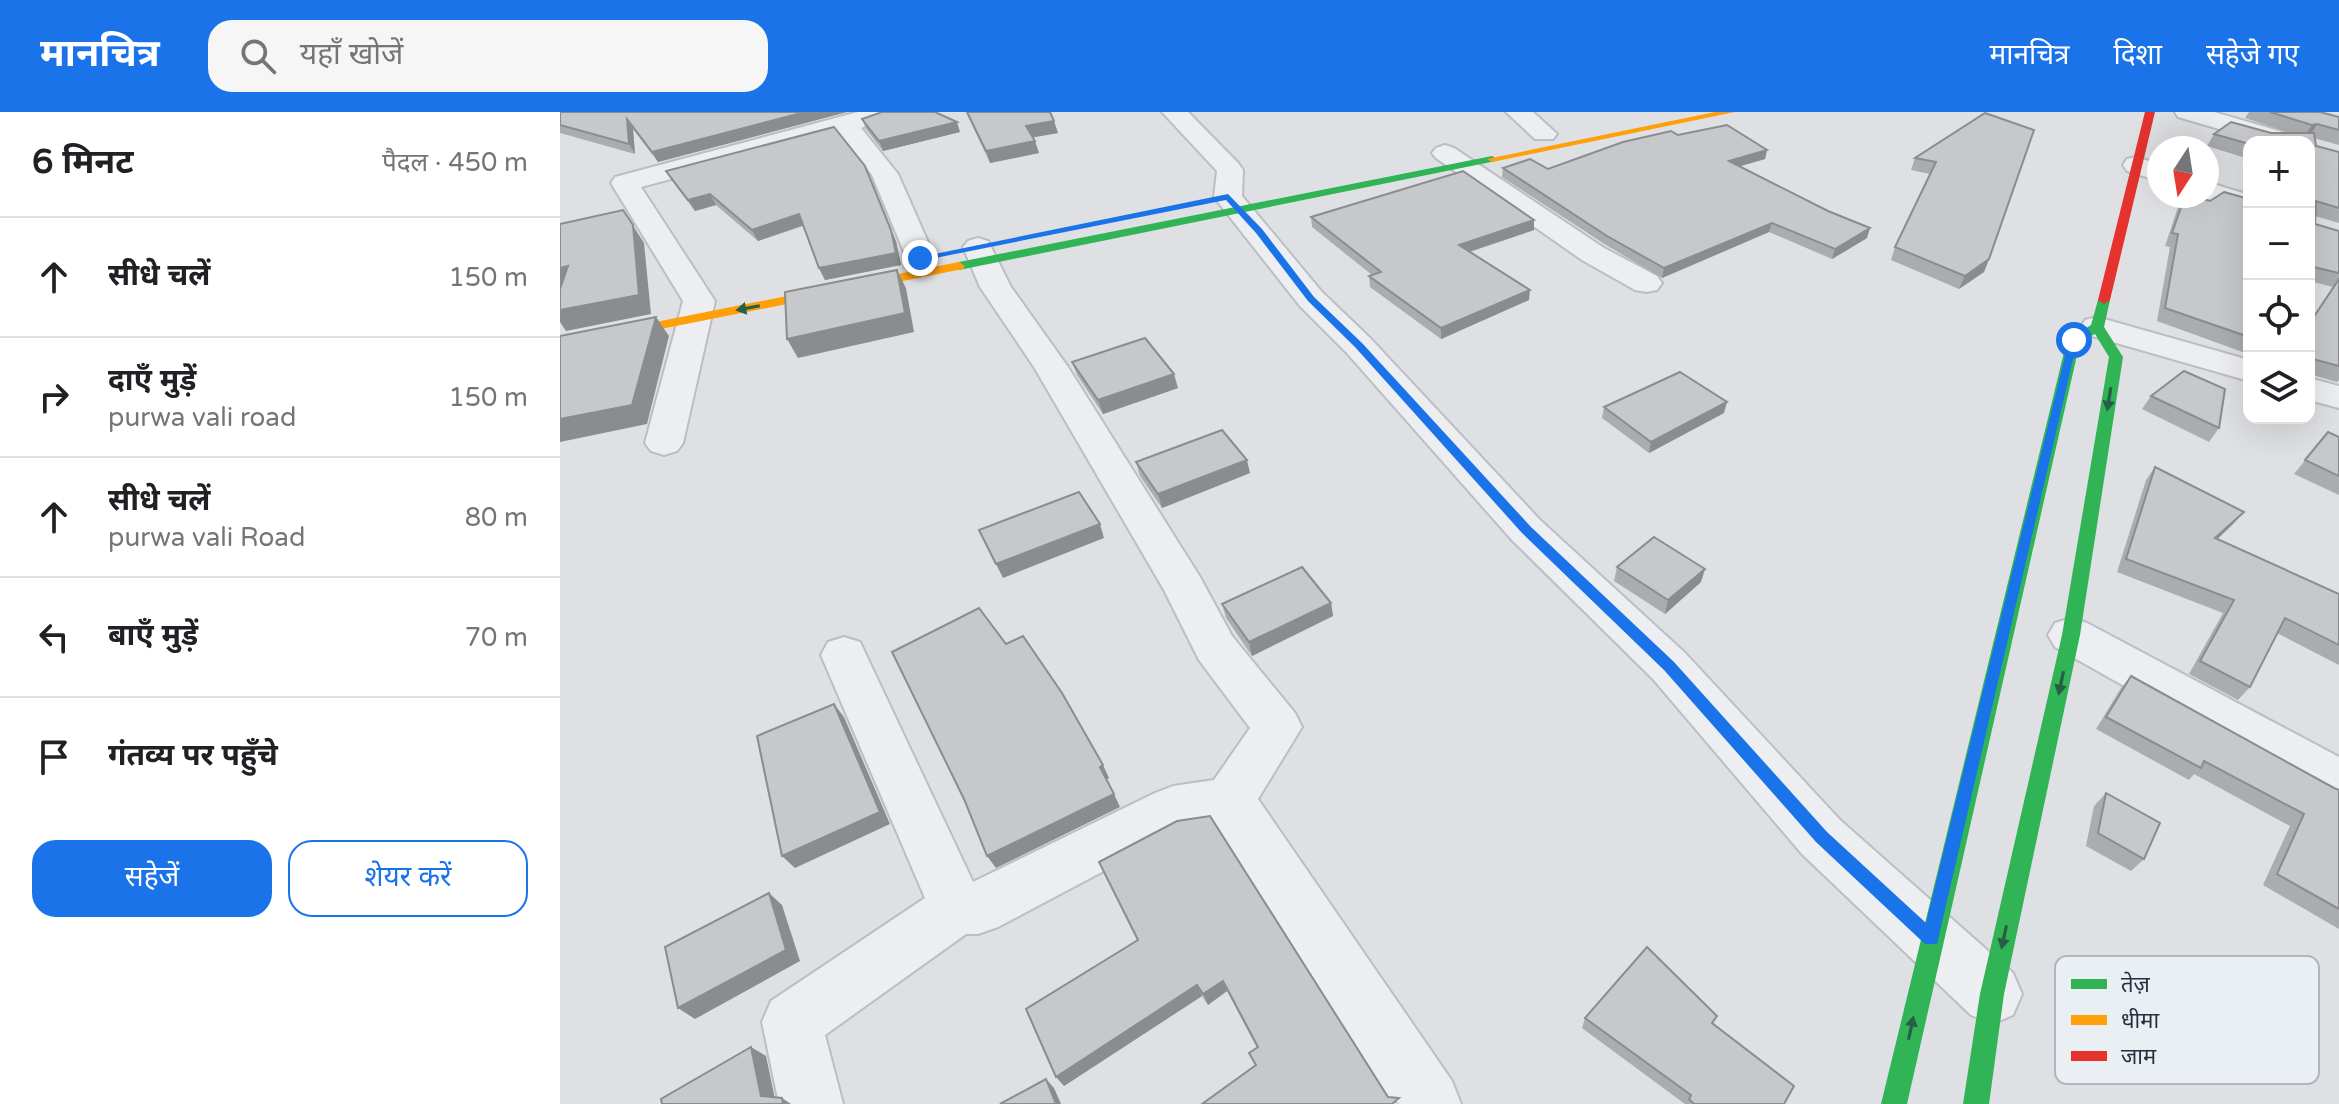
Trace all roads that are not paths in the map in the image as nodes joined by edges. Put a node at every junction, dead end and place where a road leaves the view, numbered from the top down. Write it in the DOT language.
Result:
graph roads {
  1 [pos="881,112"];
  2 [pos="1174,112"];
  3 [pos="1518,112"];
  4 [pos="1659,112"];
  5 [pos="1730,112"];
  6 [pos="2150,112"];
  7 [pos="2187,112"];
  8 [pos="846,125"];
  9 [pos="1544,134"];
  10 [pos="2149,136"];
  11 [pos="2270,136"];
  12 [pos="1453,159"];
  13 [pos="2147,172"];
  14 [pos="2219,194"];
  15 [pos="2243,202"];
  16 [pos="1234,204"];
  17 [pos="981,254"];
  18 [pos="920,258"];
  19 [pos="1646,283"];
  20 [pos="696,310"];
  21 [pos="2097,327"];
  22 [pos="560,328"];
  23 [pos="560,345"];
  24 [pos="2243,369"];
  25 [pos="2315,391"];
  26 [pos="2339,397"];
  27 [pos="664,443"];
  28 [pos="2071,635"];
  29 [pos="844,655"];
  30 [pos="2339,782"];
  31 [pos="1229,800"];
  32 [pos="957,908"];
  33 [pos="1931,938"];
  34 [pos="1992,994"];
  35 [pos="1984,1100"];
  36 [pos="811,1104"];
  37 [pos="1429,1104"];
  38 [pos="1894,1104"];
  1 -- 8 [label="street"];
  2 -- 16 [label="street"];
  3 -- 9 [label="street"];
  4 -- 9 [label="main road"];
  5 -- 12 [label="main road"];
  6 -- 10 [label="main road"];
  7 -- 11 [label="street"];
  8 -- 18 [label="street"];
  8 -- 20 [label="street"];
  9 -- 12 [label="main road"];
  12 -- 16 [label="main road"];
  12 -- 19 [label="street"];
  13 -- 21 [label="main road"];
  14 -- 15 [label="street"];
  16 -- 17 [label="main road"];
  16 -- 33 [label="street"];
  17 -- 18 [label="main road"];
  17 -- 20 [label="main road, one-way"];
  17 -- 31 [label="street"];
  18 -- 20 [label="main road"];
  20 -- 22 [label="main road"];
  20 -- 23 [label="main road"];
  20 -- 27 [label="street"];
  21 -- 24 [label="street"];
  21 -- 28 [label="main road, one-way"];
  21 -- 33 [label="main road"];
  25 -- 26 [label="street"];
  28 -- 30 [label="street"];
  28 -- 34 [label="main road, one-way"];
  29 -- 32 [label="street"];
  31 -- 32 [label="street"];
  31 -- 37 [label="street"];
  32 -- 36 [label="street"];
  33 -- 34 [label="street"];
  38 -- 33 [label="main road, one-way"];
  34 -- 35 [label="main road"];
}
